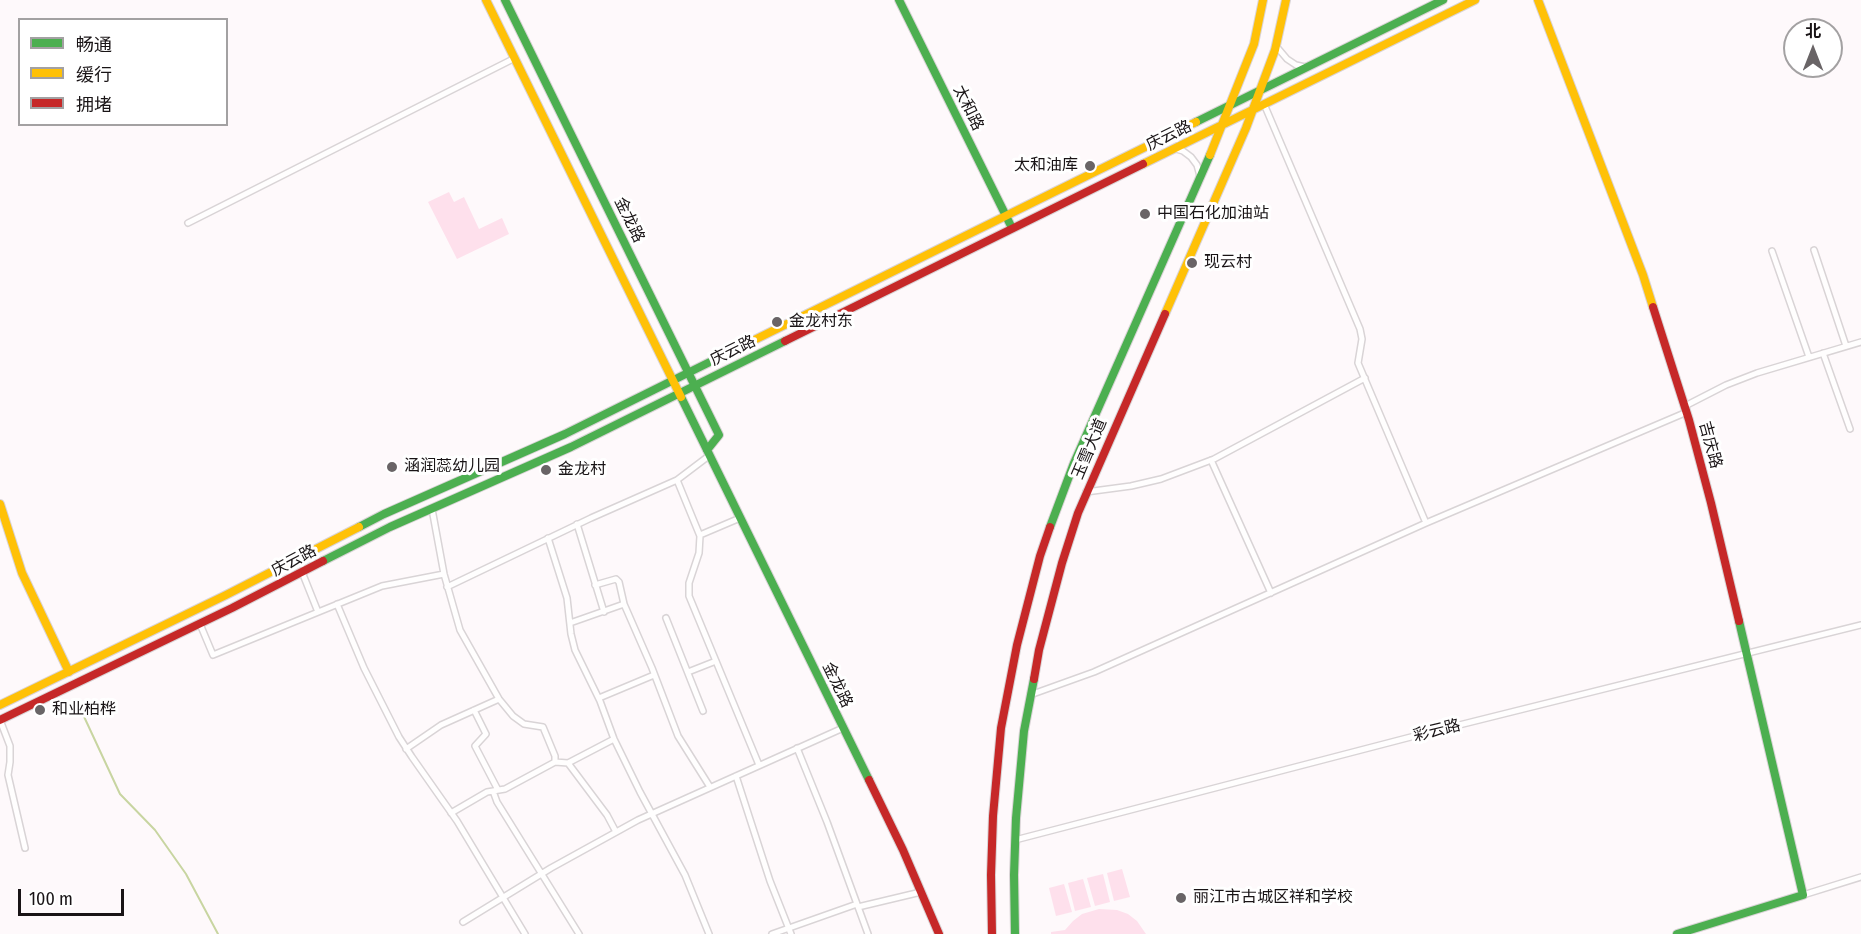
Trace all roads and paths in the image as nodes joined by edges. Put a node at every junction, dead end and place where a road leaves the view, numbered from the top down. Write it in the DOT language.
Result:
graph roads {
  1 [pos="486,0"];
  2 [pos="505,0"];
  3 [pos="899,0"];
  4 [pos="1263,0"];
  5 [pos="1286,0"];
  6 [pos="1443,0"];
  7 [pos="1475,0"];
  8 [pos="1541,0"];
  9 [pos="1276,46"];
  10 [pos="515,58"];
  11 [pos="1307,67"];
  12 [pos="1261,90"];
  13 [pos="1231,104"];
  14 [pos="1264,104"];
  15 [pos="1253,109"];
  16 [pos="1223,124"];
  17 [pos="1174,148"];
  18 [pos="1200,179"];
  19 [pos="1006,215"];
  20 [pos="188,223"];
  21 [pos="1012,228"];
  22 [pos="1814,250"];
  23 [pos="1772,251"];
  24 [pos="1861,342"];
  25 [pos="1846,346"];
  26 [pos="1823,353"];
  27 [pos="1809,357"];
  28 [pos="688,372"];
  29 [pos="1365,378"];
  30 [pos="673,380"];
  31 [pos="695,385"];
  32 [pos="679,393"];
  33 [pos="1686,409"];
  34 [pos="1850,429"];
  35 [pos="709,453"];
  36 [pos="1211,460"];
  37 [pos="677,480"];
  38 [pos="1086,492"];
  39 [pos="0,504"];
  40 [pos="432,509"];
  41 [pos="740,518"];
  42 [pos="1426,523"];
  43 [pos="577,524"];
  44 [pos="700,535"];
  45 [pos="548,538"];
  46 [pos="302,572"];
  47 [pos="444,574"];
  48 [pos="595,585"];
  49 [pos="447,587"];
  50 [pos="1271,593"];
  51 [pos="337,604"];
  52 [pos="624,604"];
  53 [pos="318,612"];
  54 [pos="603,612"];
  55 [pos="666,618"];
  56 [pos="570,623"];
  57 [pos="200,624"];
  58 [pos="1861,625"];
  59 [pos="1747,654"];
  60 [pos="716,661"];
  61 [pos="69,672"];
  62 [pos="688,672"];
  63 [pos="654,675"];
  64 [pos="1029,695"];
  65 [pos="599,698"];
  66 [pos="499,699"];
  67 [pos="0,705"];
  68 [pos="474,710"];
  69 [pos="703,711"];
  70 [pos="0,720"];
  71 [pos="843,728"];
  72 [pos="614,739"];
  73 [pos="796,748"];
  74 [pos="406,749"];
  75 [pos="555,762"];
  76 [pos="568,763"];
  77 [pos="759,765"];
  78 [pos="736,776"];
  79 [pos="710,787"];
  80 [pos="495,790"];
  81 [pos="451,813"];
  82 [pos="652,814"];
  83 [pos="616,832"];
  84 [pos="1015,840"];
  85 [pos="25,848"];
  86 [pos="541,874"];
  87 [pos="1861,877"];
  88 [pos="921,892"];
  89 [pos="1803,895"];
  90 [pos="503,897"];
  91 [pos="858,906"];
  92 [pos="463,922"];
  93 [pos="790,931"];
  94 [pos="525,934"];
  95 [pos="579,934"];
  96 [pos="709,934"];
  97 [pos="772,934"];
  98 [pos="868,934"];
  99 [pos="939,934"];
  100 [pos="992,934"];
  101 [pos="1015,934"];
  102 [pos="1677,934"];
  1 -- 10 [label="main road, 金龙路"];
  2 -- 28 [label="main road, 金龙路"];
  3 -- 19 [label="main road, 太和路"];
  4 -- 13 [label="main road, 玉雪大道"];
  5 -- 9 [label="main road, 玉雪大道"];
  6 -- 11 [label="main road, 庆云路"];
  7 -- 14 [label="main road, 庆云路"];
  8 -- 33 [label="main road, 吉庆路"];
  9 -- 11 [label="street"];
  9 -- 12 [label="main road, 玉雪大道"];
  10 -- 20 [label="street"];
  10 -- 30 [label="main road, 金龙路"];
  11 -- 12 [label="main road, 庆云路"];
  12 -- 13 [label="main road, 庆云路"];
  12 -- 15 [label="main road, 玉雪大道"];
  13 -- 16 [label="main road, 玉雪大道"];
  13 -- 19 [label="main road, 庆云路"];
  14 -- 15 [label="main road, 庆云路"];
  14 -- 29 [label="street"];
  15 -- 16 [label="main road, 庆云路"];
  15 -- 38 [label="main road, 玉雪大道"];
  16 -- 17 [label="main road, 庆云路"];
  16 -- 18 [label="main road, 玉雪大道"];
  17 -- 18 [label="street"];
  17 -- 21 [label="main road, 庆云路"];
  18 -- 100 [label="main road, 玉雪大道"];
  19 -- 21 [label="main road, 太和路"];
  19 -- 28 [label="main road, 庆云路"];
  21 -- 31 [label="main road, 庆云路"];
  22 -- 25 [label="street"];
  23 -- 27 [label="street"];
  24 -- 25 [label="street"];
  25 -- 26 [label="street"];
  26 -- 27 [label="street"];
  26 -- 34 [label="street"];
  27 -- 33 [label="street"];
  28 -- 30 [label="main road, 庆云路"];
  28 -- 31 [label="main road, 金龙路"];
  29 -- 36 [label="street"];
  29 -- 42 [label="street"];
  30 -- 32 [label="main road, 金龙路"];
  30 -- 61 [label="main road, 庆云路"];
  31 -- 32 [label="main road, 庆云路"];
  31 -- 35 [label="main road, 金龙路"];
  32 -- 35 [label="main road, 金龙路"];
  32 -- 40 [label="main road, 庆云路"];
  33 -- 42 [label="street"];
  33 -- 59 [label="main road, 吉庆路"];
  35 -- 37 [label="street"];
  35 -- 41 [label="main road, 金龙路"];
  36 -- 38 [label="street"];
  36 -- 50 [label="street"];
  37 -- 43 [label="street"];
  37 -- 44 [label="street"];
  38 -- 64 [label="main road, 玉雪大道"];
  39 -- 61 [label="main road"];
  40 -- 46 [label="main road, 庆云路"];
  40 -- 47 [label="street"];
  41 -- 44 [label="street"];
  41 -- 71 [label="main road, 金龙路"];
  42 -- 50 [label="street"];
  43 -- 45 [label="street"];
  43 -- 48 [label="street"];
  44 -- 60 [label="street"];
  45 -- 49 [label="street"];
  45 -- 56 [label="street"];
  46 -- 53 [label="street"];
  46 -- 57 [label="main road, 庆云路"];
  47 -- 49 [label="street"];
  47 -- 51 [label="street"];
  48 -- 52 [label="street"];
  48 -- 54 [label="street"];
  49 -- 66 [label="street"];
  50 -- 64 [label="street"];
  51 -- 53 [label="street"];
  51 -- 74 [label="street"];
  52 -- 54 [label="street"];
  52 -- 63 [label="street"];
  53 -- 57 [label="street"];
  54 -- 56 [label="street"];
  55 -- 62 [label="street"];
  56 -- 65 [label="street"];
  57 -- 70 [label="main road, 庆云路"];
  58 -- 59 [label="street, 彩云路"];
  59 -- 84 [label="street, 彩云路"];
  59 -- 89 [label="main road, 吉庆路"];
  60 -- 62 [label="street"];
  60 -- 77 [label="street"];
  61 -- 67 [label="main road, 庆云路"];
  62 -- 69 [label="street"];
  63 -- 65 [label="street"];
  63 -- 79 [label="street"];
  64 -- 84 [label="main road, 玉雪大道"];
  65 -- 72 [label="street"];
  66 -- 68 [label="street"];
  66 -- 75 [label="street"];
  68 -- 74 [label="street"];
  68 -- 80 [label="street"];
  70 -- 85 [label="street"];
  71 -- 73 [label="street"];
  71 -- 88 [label="main road, 金龙路"];
  72 -- 76 [label="street"];
  72 -- 82 [label="street"];
  73 -- 77 [label="street"];
  73 -- 91 [label="street"];
  74 -- 81 [label="street"];
  75 -- 76 [label="street"];
  75 -- 80 [label="street"];
  76 -- 83 [label="street"];
  77 -- 78 [label="street"];
  78 -- 79 [label="street"];
  78 -- 93 [label="street"];
  79 -- 82 [label="street"];
  80 -- 81 [label="street"];
  80 -- 86 [label="street"];
  81 -- 90 [label="street"];
  82 -- 83 [label="street"];
  82 -- 96 [label="street"];
  83 -- 86 [label="street"];
  84 -- 101 [label="main road, 玉雪大道"];
  86 -- 90 [label="street"];
  86 -- 95 [label="street"];
  87 -- 89 [label="street"];
  88 -- 91 [label="street"];
  88 -- 99 [label="main road, 金龙路"];
  89 -- 102 [label="main road"];
  90 -- 92 [label="street"];
  90 -- 94 [label="street"];
  91 -- 93 [label="street"];
  91 -- 98 [label="street"];
  93 -- 97 [label="street"];
}
